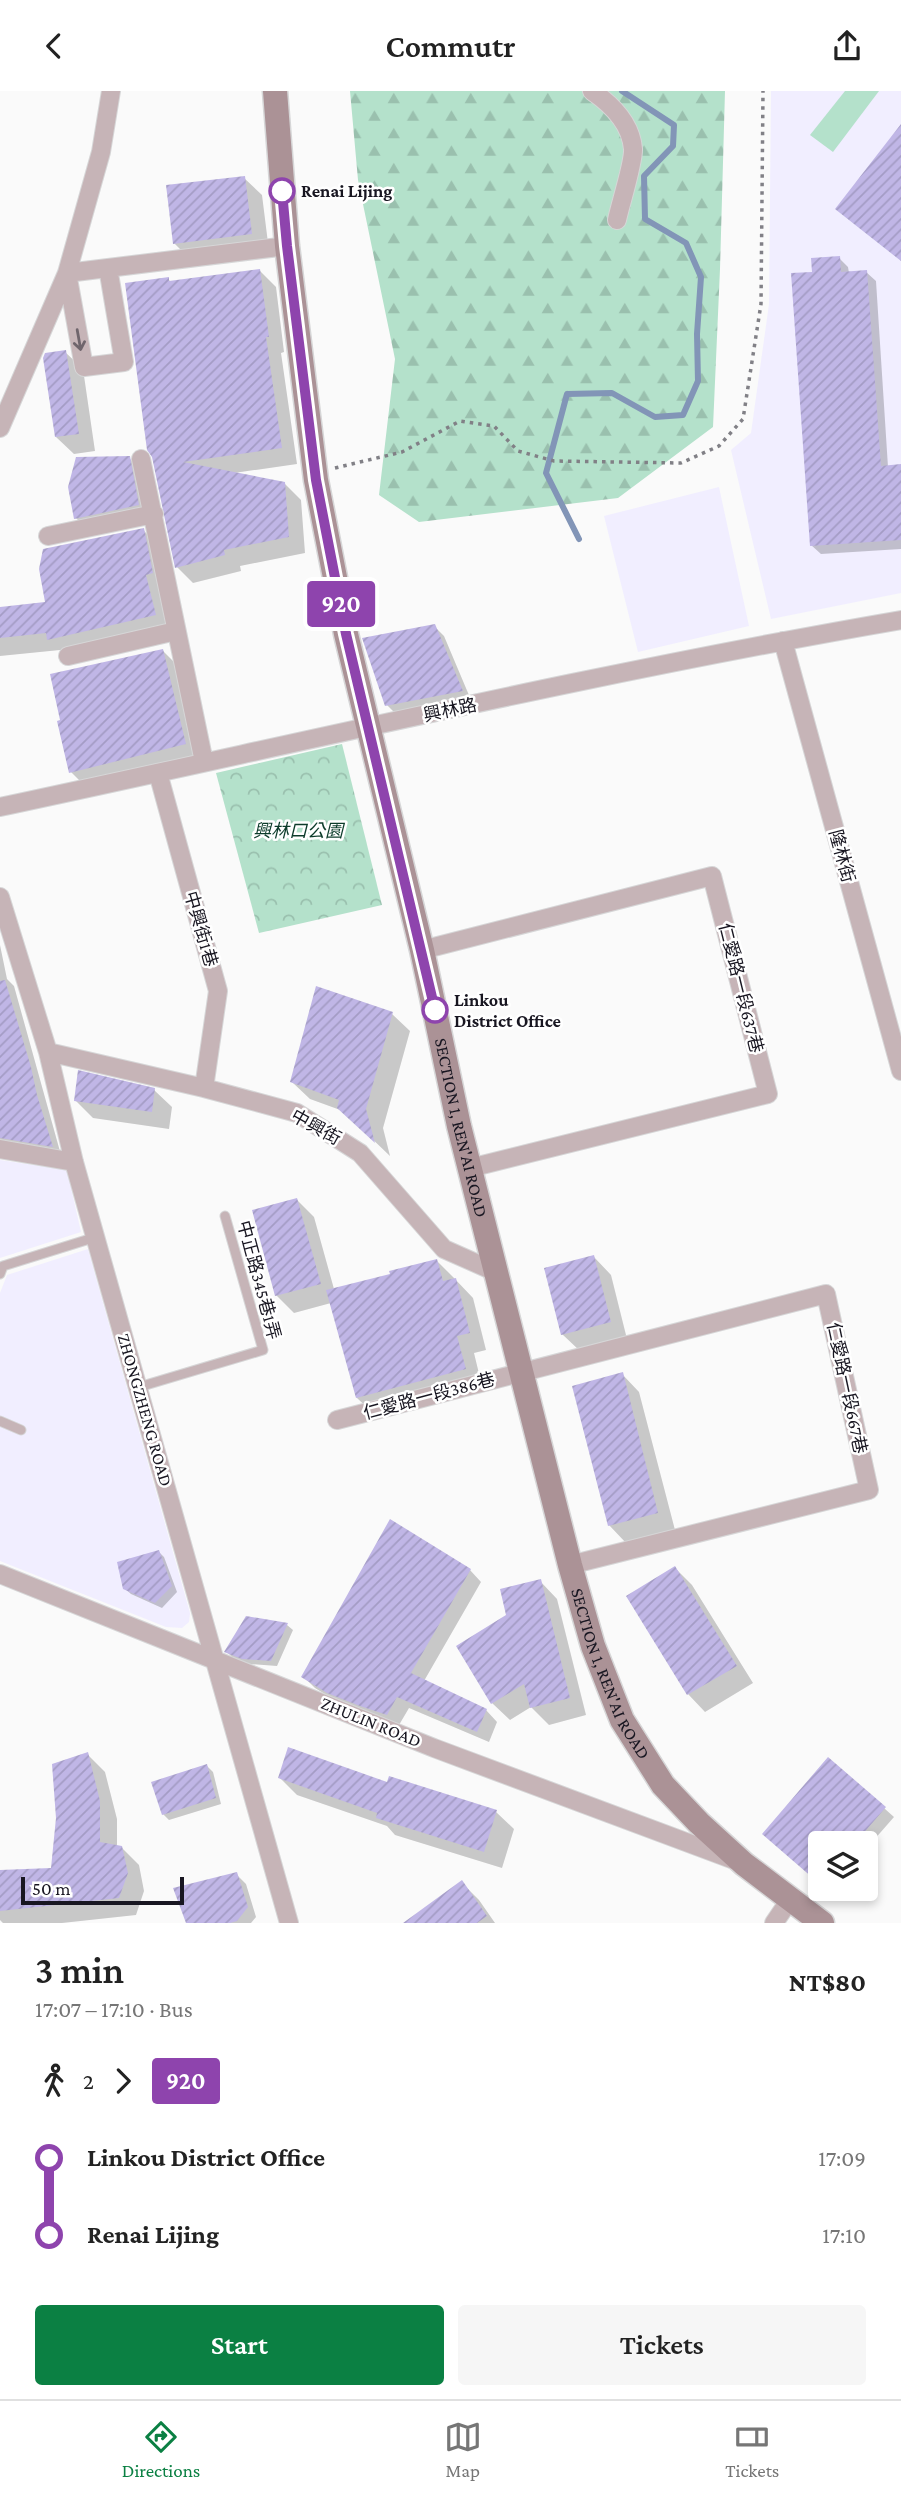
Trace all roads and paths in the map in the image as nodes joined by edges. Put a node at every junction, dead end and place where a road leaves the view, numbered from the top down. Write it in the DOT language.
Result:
graph roads {
  1 [pos="111,91"];
  2 [pos="275,91"];
  3 [pos="592,91"];
  4 [pos="763,91"];
  5 [pos="617,221"];
  6 [pos="287,246"];
  7 [pos="108,268"];
  8 [pos="67,273"];
  9 [pos="0,428"];
  10 [pos="141,459"];
  11 [pos="315,473"];
  12 [pos="155,515"];
  13 [pos="48,536"];
  14 [pos="901,620"];
  15 [pos="176,631"];
  16 [pos="783,641"];
  17 [pos="68,656"];
  18 [pos="368,727"];
  19 [pos="204,762"];
  20 [pos="158,773"];
  21 [pos="0,807"];
  22 [pos="1,907"];
  23 [pos="422,950"];
  24 [pos="48,1052"];
  25 [pos="901,1071"];
  26 [pos="204,1088"];
  27 [pos="0,1149"];
  28 [pos="74,1161"];
  29 [pos="470,1168"];
  30 [pos="225,1216"];
  31 [pos="96,1237"];
  32 [pos="498,1273"];
  33 [pos="0,1274"];
  34 [pos="520,1371"];
  35 [pos="139,1387"];
  36 [pos="337,1420"];
  37 [pos="0,1421"];
  38 [pos="21,1430"];
  39 [pos="570,1565"];
  40 [pos="0,1574"];
  41 [pos="217,1661"];
  42 [pos="744,1864"];
  43 [pos="791,1898"];
  44 [pos="289,1923"];
  45 [pos="774,1923"];
  46 [pos="822,1923"];
  1 -- 8 [label="street"];
  2 -- 6 [label="main road, SECTION 1, REN'AI ROAD"];
  3 -- 5 [label="street"];
  4 -- 11 [label="path"];
  6 -- 7 [label="street"];
  6 -- 11 [label="main road, SECTION 1, REN'AI ROAD"];
  7 -- 8 [label="street"];
  8 -- 7 [label="street, one-way"];
  8 -- 9 [label="street"];
  10 -- 12 [label="street"];
  11 -- 18 [label="main road, SECTION 1, REN'AI ROAD"];
  12 -- 13 [label="street"];
  12 -- 15 [label="street"];
  14 -- 16 [label="street, 興林路"];
  15 -- 17 [label="street"];
  15 -- 19 [label="street"];
  16 -- 18 [label="street, 興林路"];
  16 -- 25 [label="street, 隆林街"];
  18 -- 19 [label="street, 興林路"];
  18 -- 23 [label="main road, SECTION 1, REN'AI ROAD"];
  19 -- 20 [label="street, 興林路"];
  20 -- 21 [label="street, 興林路"];
  20 -- 26 [label="street, 中興街1巷"];
  22 -- 24 [label="street, ZHONGZHENG ROAD"];
  23 -- 29 [label="main road, SECTION 1, REN'AI ROAD"];
  23 -- 29 [label="street, 仁愛路一段637巷"];
  24 -- 26 [label="street, 中興街"];
  24 -- 28 [label="street, ZHONGZHENG ROAD"];
  26 -- 32 [label="street, 中興街"];
  27 -- 28 [label="street"];
  28 -- 31 [label="street, ZHONGZHENG ROAD"];
  29 -- 32 [label="main road, SECTION 1, REN'AI ROAD"];
  30 -- 35 [label="lane, 中正路345巷1弄"];
  31 -- 33 [label="lane"];
  31 -- 35 [label="street, ZHONGZHENG ROAD"];
  32 -- 34 [label="main road, SECTION 1, REN'AI ROAD"];
  34 -- 36 [label="street, 仁愛路一段386巷"];
  34 -- 39 [label="main road, SECTION 1, REN'AI ROAD"];
  34 -- 39 [label="street, 仁愛路一段667巷"];
  35 -- 41 [label="street, ZHONGZHENG ROAD"];
  37 -- 38 [label="lane"];
  39 -- 42 [label="main road, SECTION 1, REN'AI ROAD"];
  40 -- 41 [label="street, ZHULIN ROAD"];
  41 -- 42 [label="street, ZHULIN ROAD"];
  41 -- 44 [label="street, ZHONGZHENG ROAD"];
  42 -- 43 [label="main road, SECTION 1, REN'AI ROAD"];
  43 -- 45 [label="street"];
  43 -- 46 [label="main road, SECTION 1, REN'AI ROAD"];
}
